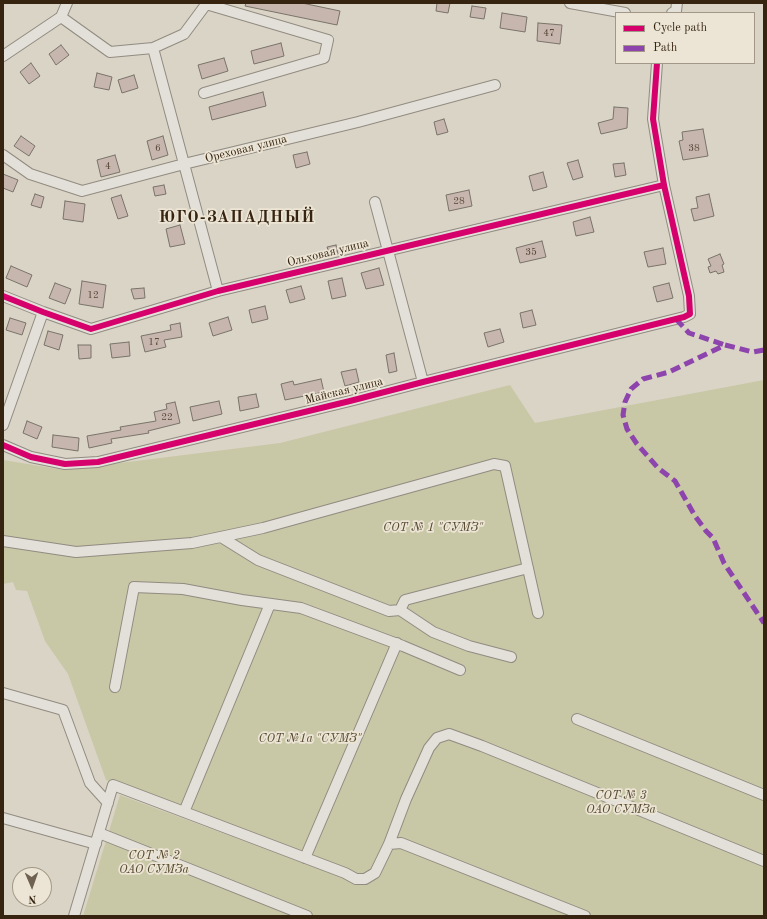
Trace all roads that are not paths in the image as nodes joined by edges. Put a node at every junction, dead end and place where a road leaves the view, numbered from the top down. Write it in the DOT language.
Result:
graph roads {
  1 [pos="68,3"];
  2 [pos="570,3"];
  3 [pos="677,3"];
  4 [pos="207,4"];
  5 [pos="619,12"];
  6 [pos="674,12"];
  7 [pos="60,17"];
  8 [pos="153,48"];
  9 [pos="3,56"];
  10 [pos="657,64"];
  11 [pos="495,85"];
  12 [pos="204,93"];
  13 [pos="3,155"];
  14 [pos="184,164"];
  15 [pos="664,185"];
  16 [pos="375,202"];
  17 [pos="388,250"];
  18 [pos="218,291"];
  19 [pos="3,296"];
  20 [pos="42,312"];
  21 [pos="423,382"];
  22 [pos="3,426"];
  23 [pos="3,445"];
  24 [pos="221,537"];
  25 [pos="3,541"];
  26 [pos="528,568"];
  27 [pos="270,604"];
  28 [pos="400,610"];
  29 [pos="538,613"];
  30 [pos="397,643"];
  31 [pos="511,657"];
  32 [pos="460,670"];
  33 [pos="115,687"];
  34 [pos="3,693"];
  35 [pos="577,719"];
  36 [pos="764,795"];
  37 [pos="108,803"];
  38 [pos="184,812"];
  39 [pos="3,818"];
  40 [pos="99,833"];
  41 [pos="96,844"];
  42 [pos="389,844"];
  43 [pos="305,858"];
  44 [pos="764,861"];
  45 [pos="74,916"];
  46 [pos="307,916"];
  47 [pos="585,916"];
  1 -- 7 [label="street"];
  2 -- 5 [label="street"];
  3 -- 6 [label="street"];
  4 -- 8 [label="street"];
  4 -- 12 [label="street"];
  7 -- 8 [label="street"];
  7 -- 9 [label="street"];
  8 -- 14 [label="street"];
  10 -- 15 [label="street"];
  11 -- 14 [label="street, Ореховая улица"];
  13 -- 14 [label="street, Ореховая улица"];
  14 -- 18 [label="street"];
  15 -- 17 [label="street, Ольховая улица"];
  15 -- 21 [label="street, Майская улица"];
  16 -- 17 [label="street"];
  17 -- 18 [label="street, Ольховая улица"];
  17 -- 21 [label="street"];
  18 -- 20 [label="street, Ольховая улица"];
  19 -- 20 [label="street, Ольховая улица"];
  20 -- 22 [label="street"];
  21 -- 23 [label="street, Майская улица"];
  24 -- 25 [label="street"];
  24 -- 26 [label="street"];
  24 -- 28 [label="street"];
  26 -- 28 [label="street"];
  26 -- 29 [label="street"];
  27 -- 30 [label="street"];
  27 -- 33 [label="street"];
  27 -- 38 [label="street"];
  28 -- 31 [label="street"];
  30 -- 32 [label="street"];
  30 -- 43 [label="street"];
  34 -- 37 [label="street"];
  35 -- 36 [label="street"];
  37 -- 38 [label="street"];
  37 -- 40 [label="street"];
  38 -- 43 [label="street"];
  39 -- 41 [label="street"];
  40 -- 41 [label="street"];
  40 -- 46 [label="street"];
  41 -- 45 [label="street"];
  42 -- 43 [label="street"];
  42 -- 44 [label="street"];
  42 -- 47 [label="street"];
}
